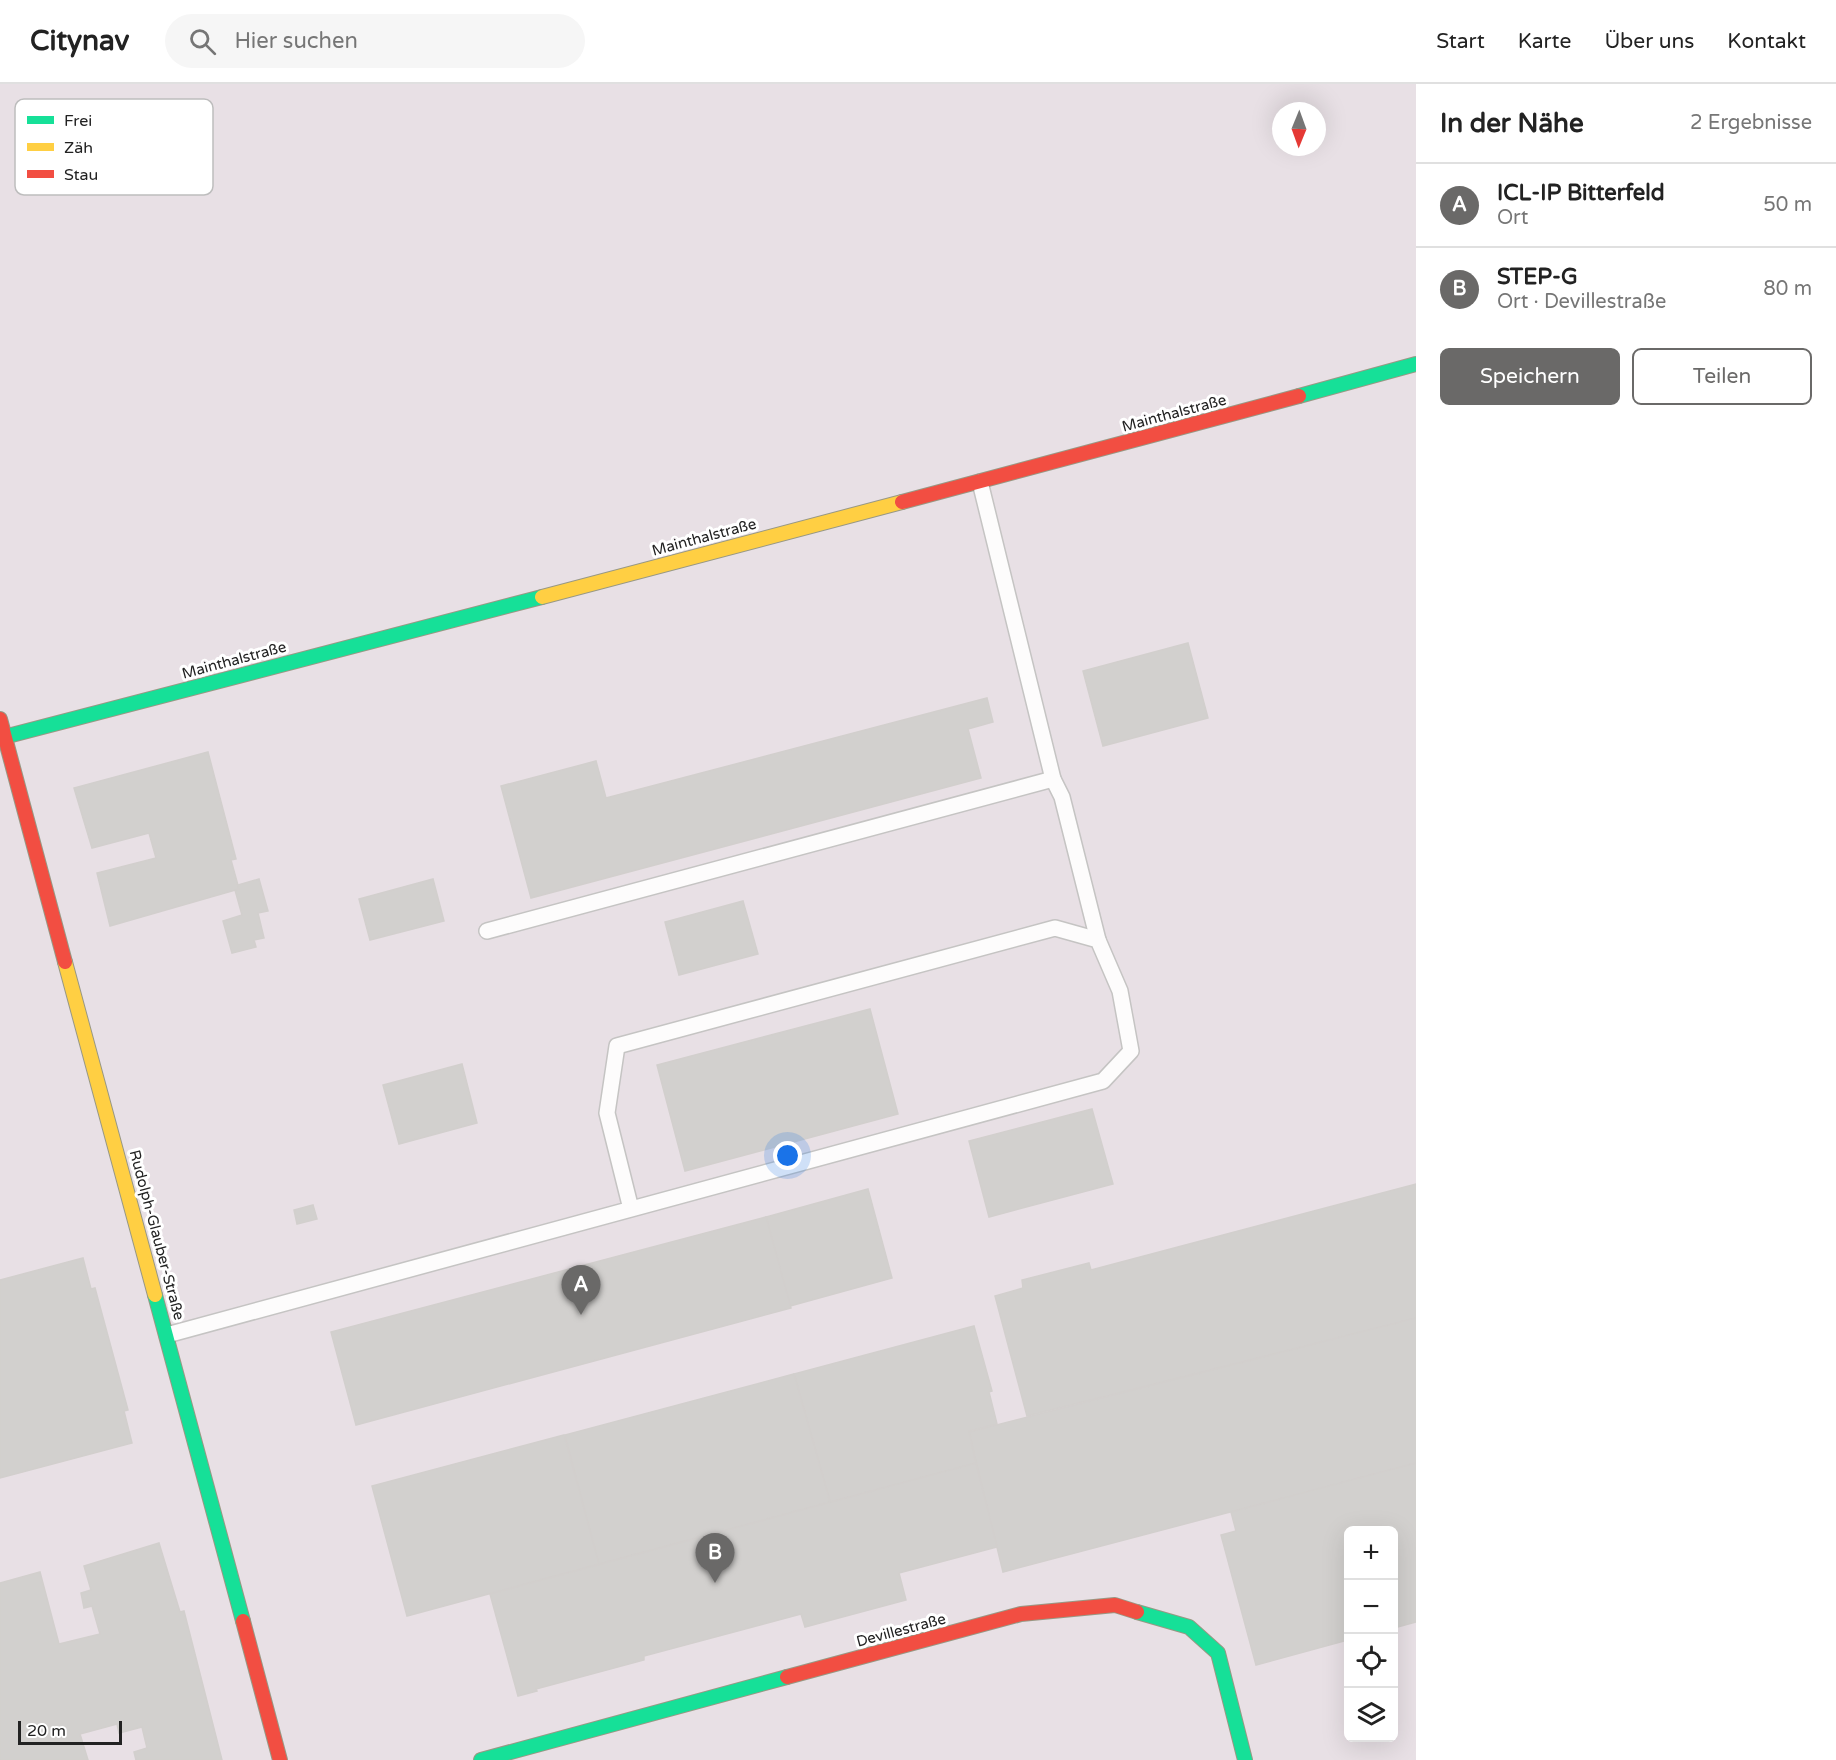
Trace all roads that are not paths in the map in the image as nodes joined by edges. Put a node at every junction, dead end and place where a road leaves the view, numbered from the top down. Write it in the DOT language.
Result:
graph roads {
  1 [pos="1416,364"];
  2 [pos="980,482"];
  3 [pos="0,718"];
  4 [pos="2,738"];
  5 [pos="1053,779"];
  6 [pos="487,931"];
  7 [pos="1098,940"];
  8 [pos="631,1209"];
  9 [pos="167,1335"];
  10 [pos="280,1760"];
  11 [pos="481,1760"];
  12 [pos="1245,1760"];
  1 -- 2 [label="street, Mainthalstraße"];
  2 -- 4 [label="street, Mainthalstraße"];
  2 -- 5 [label="lane"];
  3 -- 4 [label="street, Rudolph-Glauber-Straße"];
  4 -- 9 [label="street, Rudolph-Glauber-Straße"];
  5 -- 6 [label="lane"];
  5 -- 7 [label="lane"];
  7 -- 8 [label="lane"];
  7 -- 8 [label="lane"];
  8 -- 9 [label="lane"];
  9 -- 10 [label="street, Rudolph-Glauber-Straße"];
  11 -- 12 [label="street, Devillestraße"];
}
